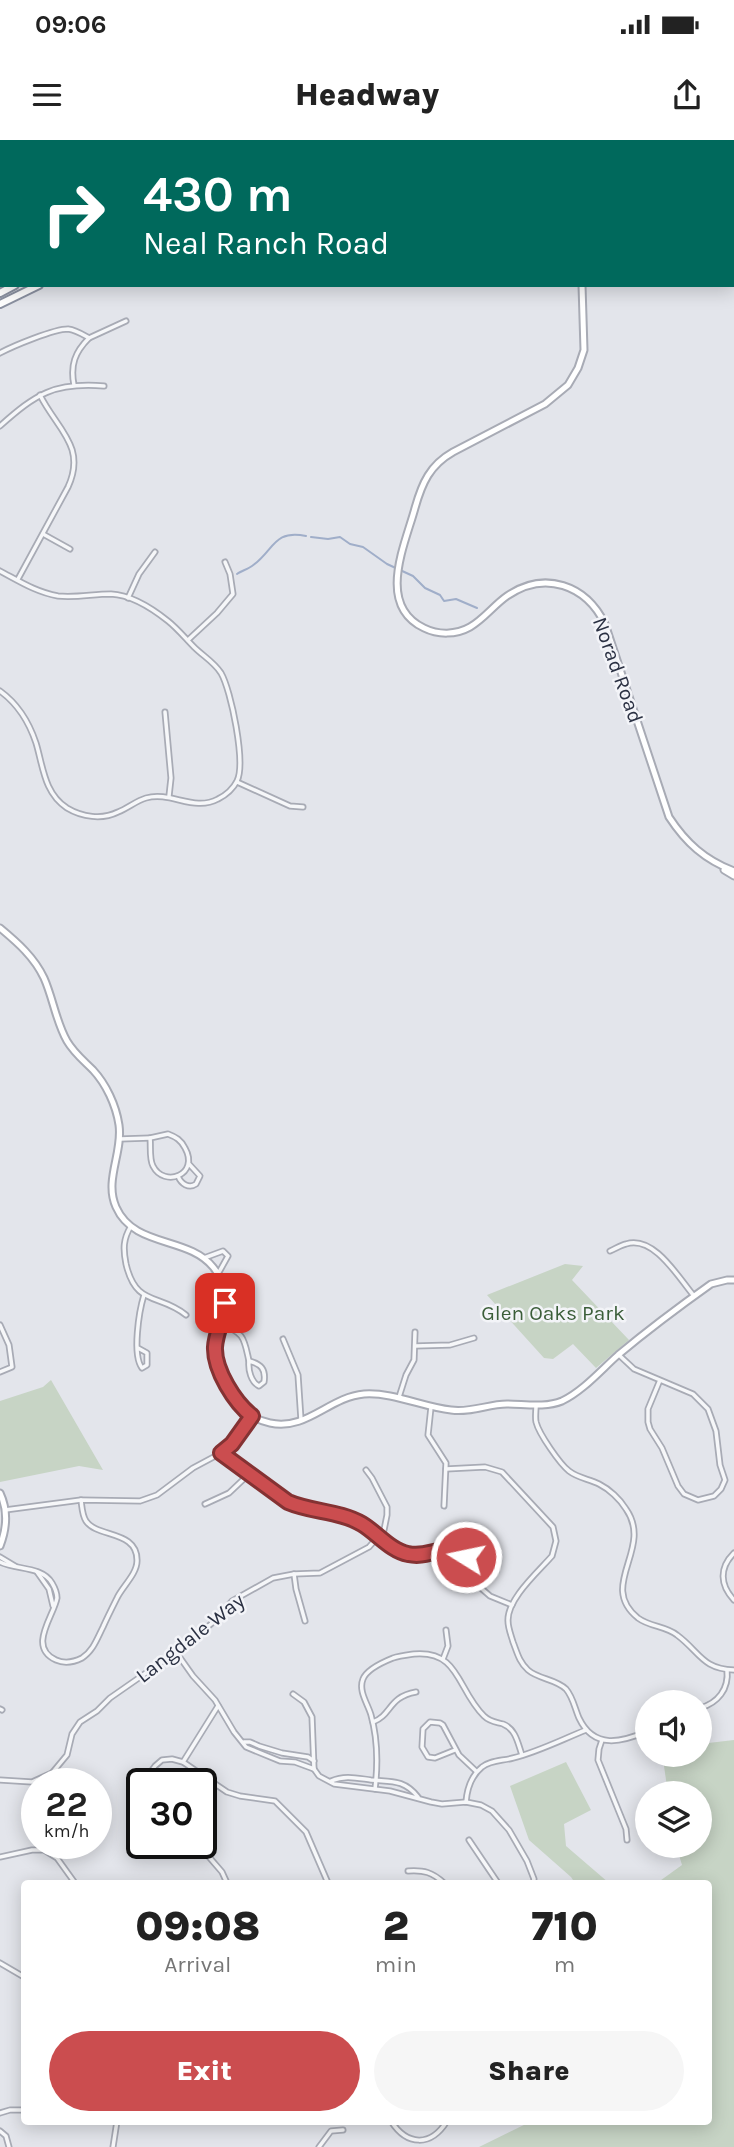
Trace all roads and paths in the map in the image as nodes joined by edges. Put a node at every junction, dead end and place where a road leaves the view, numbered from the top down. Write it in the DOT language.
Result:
graph roads {
  1 [pos="35,287"];
  2 [pos="40,287"];
  3 [pos="582,287"];
  4 [pos="16,296"];
  5 [pos="0,304"];
  6 [pos="126,321"];
  7 [pos="89,338"];
  8 [pos="0,353"];
  9 [pos="74,385"];
  10 [pos="104,386"];
  11 [pos="40,395"];
  12 [pos="0,426"];
  13 [pos="43,534"];
  14 [pos="71,550"];
  15 [pos="155,552"];
  16 [pos="225,562"];
  17 [pos="0,571"];
  18 [pos="17,580"];
  19 [pos="128,598"];
  20 [pos="187,640"];
  21 [pos="0,691"];
  22 [pos="165,712"];
  23 [pos="237,782"];
  24 [pos="169,796"];
  25 [pos="303,807"];
  26 [pos="734,873"];
  27 [pos="0,928"];
  28 [pos="150,1138"];
  29 [pos="120,1139"];
  30 [pos="190,1164"];
  31 [pos="178,1176"];
  32 [pos="131,1226"];
  33 [pos="610,1251"];
  34 [pos="204,1258"];
  35 [pos="218,1274"];
  36 [pos="734,1280"];
  37 [pos="144,1295"];
  38 [pos="694,1296"];
  39 [pos="186,1315"];
  40 [pos="0,1325"];
  41 [pos="220,1325"];
  42 [pos="415,1332"];
  43 [pos="474,1338"];
  44 [pos="283,1339"];
  45 [pos="415,1346"];
  46 [pos="138,1348"];
  47 [pos="619,1355"];
  48 [pos="250,1361"];
  49 [pos="0,1372"];
  50 [pos="660,1380"];
  51 [pos="398,1399"];
  52 [pos="536,1404"];
  53 [pos="431,1407"];
  54 [pos="252,1416"];
  55 [pos="301,1422"];
  56 [pos="221,1453"];
  57 [pos="446,1469"];
  58 [pos="366,1470"];
  59 [pos="248,1475"];
  60 [pos="0,1493"];
  61 [pos="81,1500"];
  62 [pos="205,1504"];
  63 [pos="444,1506"];
  64 [pos="5,1510"];
  65 [pos="379,1536"];
  66 [pos="0,1546"];
  67 [pos="734,1553"];
  68 [pos="0,1559"];
  69 [pos="294,1574"];
  70 [pos="734,1600"];
  71 [pos="512,1605"];
  72 [pos="305,1621"];
  73 [pos="446,1630"];
  74 [pos="176,1652"];
  75 [pos="443,1659"];
  76 [pos="727,1670"];
  77 [pos="734,1670"];
  78 [pos="416,1692"];
  79 [pos="293,1694"];
  80 [pos="712,1704"];
  81 [pos="218,1706"];
  82 [pos="373,1722"];
  83 [pos="586,1730"];
  84 [pos="635,1737"];
  85 [pos="602,1740"];
  86 [pos="244,1742"];
  87 [pos="455,1750"];
  88 [pos="296,1755"];
  89 [pos="523,1755"];
  90 [pos="314,1761"];
  91 [pos="183,1762"];
  92 [pos="295,1762"];
  93 [pos="56,1768"];
  94 [pos="152,1768"];
  95 [pos="314,1769"];
  96 [pos="477,1772"];
  97 [pos="0,1780"];
  98 [pos="21,1781"];
  99 [pos="331,1781"];
  100 [pos="376,1781"];
  101 [pos="375,1789"];
  102 [pos="418,1797"];
  103 [pos="466,1802"];
  104 [pos="469,1840"];
  105 [pos="627,1840"];
  106 [pos="0,1857"];
  107 [pos="211,1859"];
  108 [pos="408,1871"];
  109 [pos="73,1880"];
  110 [pos="226,1880"];
  111 [pos="327,1880"];
  112 [pos="440,1880"];
  113 [pos="496,1880"];
  114 [pos="534,1880"];
  115 [pos="0,1963"];
  116 [pos="21,1975"];
  117 [pos="2,2110"];
  118 [pos="21,2110"];
  119 [pos="116,2125"];
  120 [pos="394,2125"];
  121 [pos="444,2125"];
  122 [pos="0,2130"];
  123 [pos="343,2130"];
  124 [pos="416,2140"];
  125 [pos="9,2147"];
  126 [pos="113,2147"];
  127 [pos="319,2147"];
  128 [pos="415,2147"];
  1 -- 4 [label="highway"];
  2 -- 4 [label="highway"];
  3 -- 26 [label="street, Norad Road"];
  4 -- 5 [label="highway"];
  6 -- 7 [label="street"];
  7 -- 8 [label="street"];
  7 -- 9 [label="street"];
  9 -- 10 [label="street"];
  9 -- 11 [label="street"];
  11 -- 12 [label="street"];
  11 -- 13 [label="street"];
  13 -- 14 [label="street"];
  13 -- 18 [label="street"];
  15 -- 19 [label="street"];
  16 -- 20 [label="street"];
  17 -- 18 [label="street"];
  18 -- 19 [label="street"];
  19 -- 20 [label="street"];
  20 -- 23 [label="street"];
  21 -- 24 [label="street"];
  22 -- 24 [label="street"];
  23 -- 24 [label="street"];
  23 -- 25 [label="street"];
  27 -- 29 [label="street"];
  28 -- 29 [label="street"];
  28 -- 30 [label="street"];
  28 -- 31 [label="street"];
  29 -- 32 [label="street"];
  30 -- 31 [label="street"];
  30 -- 31 [label="street"];
  32 -- 34 [label="street"];
  32 -- 37 [label="street"];
  33 -- 38 [label="street"];
  34 -- 35 [label="street"];
  34 -- 35 [label="street"];
  35 -- 41 [label="street"];
  36 -- 38 [label="street"];
  37 -- 39 [label="street"];
  37 -- 46 [label="street"];
  38 -- 47 [label="street"];
  40 -- 49 [label="street"];
  41 -- 48 [label="street"];
  41 -- 54 [label="street"];
  42 -- 45 [label="street"];
  43 -- 45 [label="street"];
  44 -- 55 [label="street"];
  45 -- 51 [label="street"];
  46 -- 46 [label="street"];
  47 -- 50 [label="street"];
  47 -- 52 [label="street"];
  48 -- 48 [label="street"];
  50 -- 50 [label="street"];
  51 -- 53 [label="street"];
  51 -- 55 [label="street"];
  52 -- 53 [label="street"];
  52 -- 76 [label="street"];
  53 -- 57 [label="street"];
  54 -- 55 [label="street"];
  54 -- 56 [label="street"];
  56 -- 59 [label="street"];
  56 -- 61 [label="street"];
  57 -- 63 [label="street"];
  57 -- 71 [label="street"];
  58 -- 65 [label="street"];
  59 -- 62 [label="street"];
  59 -- 65 [label="street"];
  60 -- 64 [label="street"];
  61 -- 64 [label="street"];
  61 -- 68 [label="street"];
  64 -- 66 [label="street"];
  65 -- 69 [label="street, Langdale Way"];
  65 -- 71 [label="street"];
  67 -- 70 [label="street"];
  69 -- 72 [label="street"];
  69 -- 74 [label="street, Langdale Way"];
  71 -- 83 [label="street"];
  73 -- 75 [label="street"];
  74 -- 81 [label="street"];
  74 -- 93 [label="street, Langdale Way"];
  75 -- 82 [label="street"];
  75 -- 89 [label="street"];
  76 -- 77 [label="street"];
  76 -- 80 [label="street"];
  78 -- 82 [label="street"];
  79 -- 90 [label="street"];
  81 -- 86 [label="street"];
  81 -- 91 [label="street"];
  82 -- 100 [label="street"];
  83 -- 85 [label="street"];
  83 -- 89 [label="street"];
  84 -- 85 [label="street"];
  85 -- 105 [label="street"];
  86 -- 88 [label="street"];
  86 -- 92 [label="street"];
  87 -- 87 [label="street"];
  87 -- 96 [label="street"];
  88 -- 90 [label="street"];
  88 -- 92 [label="street"];
  89 -- 96 [label="street"];
  90 -- 95 [label="street"];
  91 -- 94 [label="street"];
  91 -- 111 [label="street"];
  92 -- 95 [label="street"];
  95 -- 99 [label="street"];
  96 -- 103 [label="street"];
  97 -- 98 [label="street"];
  99 -- 100 [label="street"];
  99 -- 101 [label="street"];
  100 -- 101 [label="street"];
  100 -- 102 [label="street"];
  101 -- 102 [label="street"];
  102 -- 103 [label="street"];
  103 -- 114 [label="street"];
  104 -- 113 [label="street"];
  106 -- 109 [label="street"];
  107 -- 110 [label="street"];
  108 -- 112 [label="street"];
  115 -- 116 [label="street"];
  117 -- 118 [label="street"];
  119 -- 126 [label="street"];
  120 -- 124 [label="street"];
  121 -- 124 [label="street"];
  122 -- 125 [label="street"];
  123 -- 127 [label="street"];
  124 -- 128 [label="street"];
}
